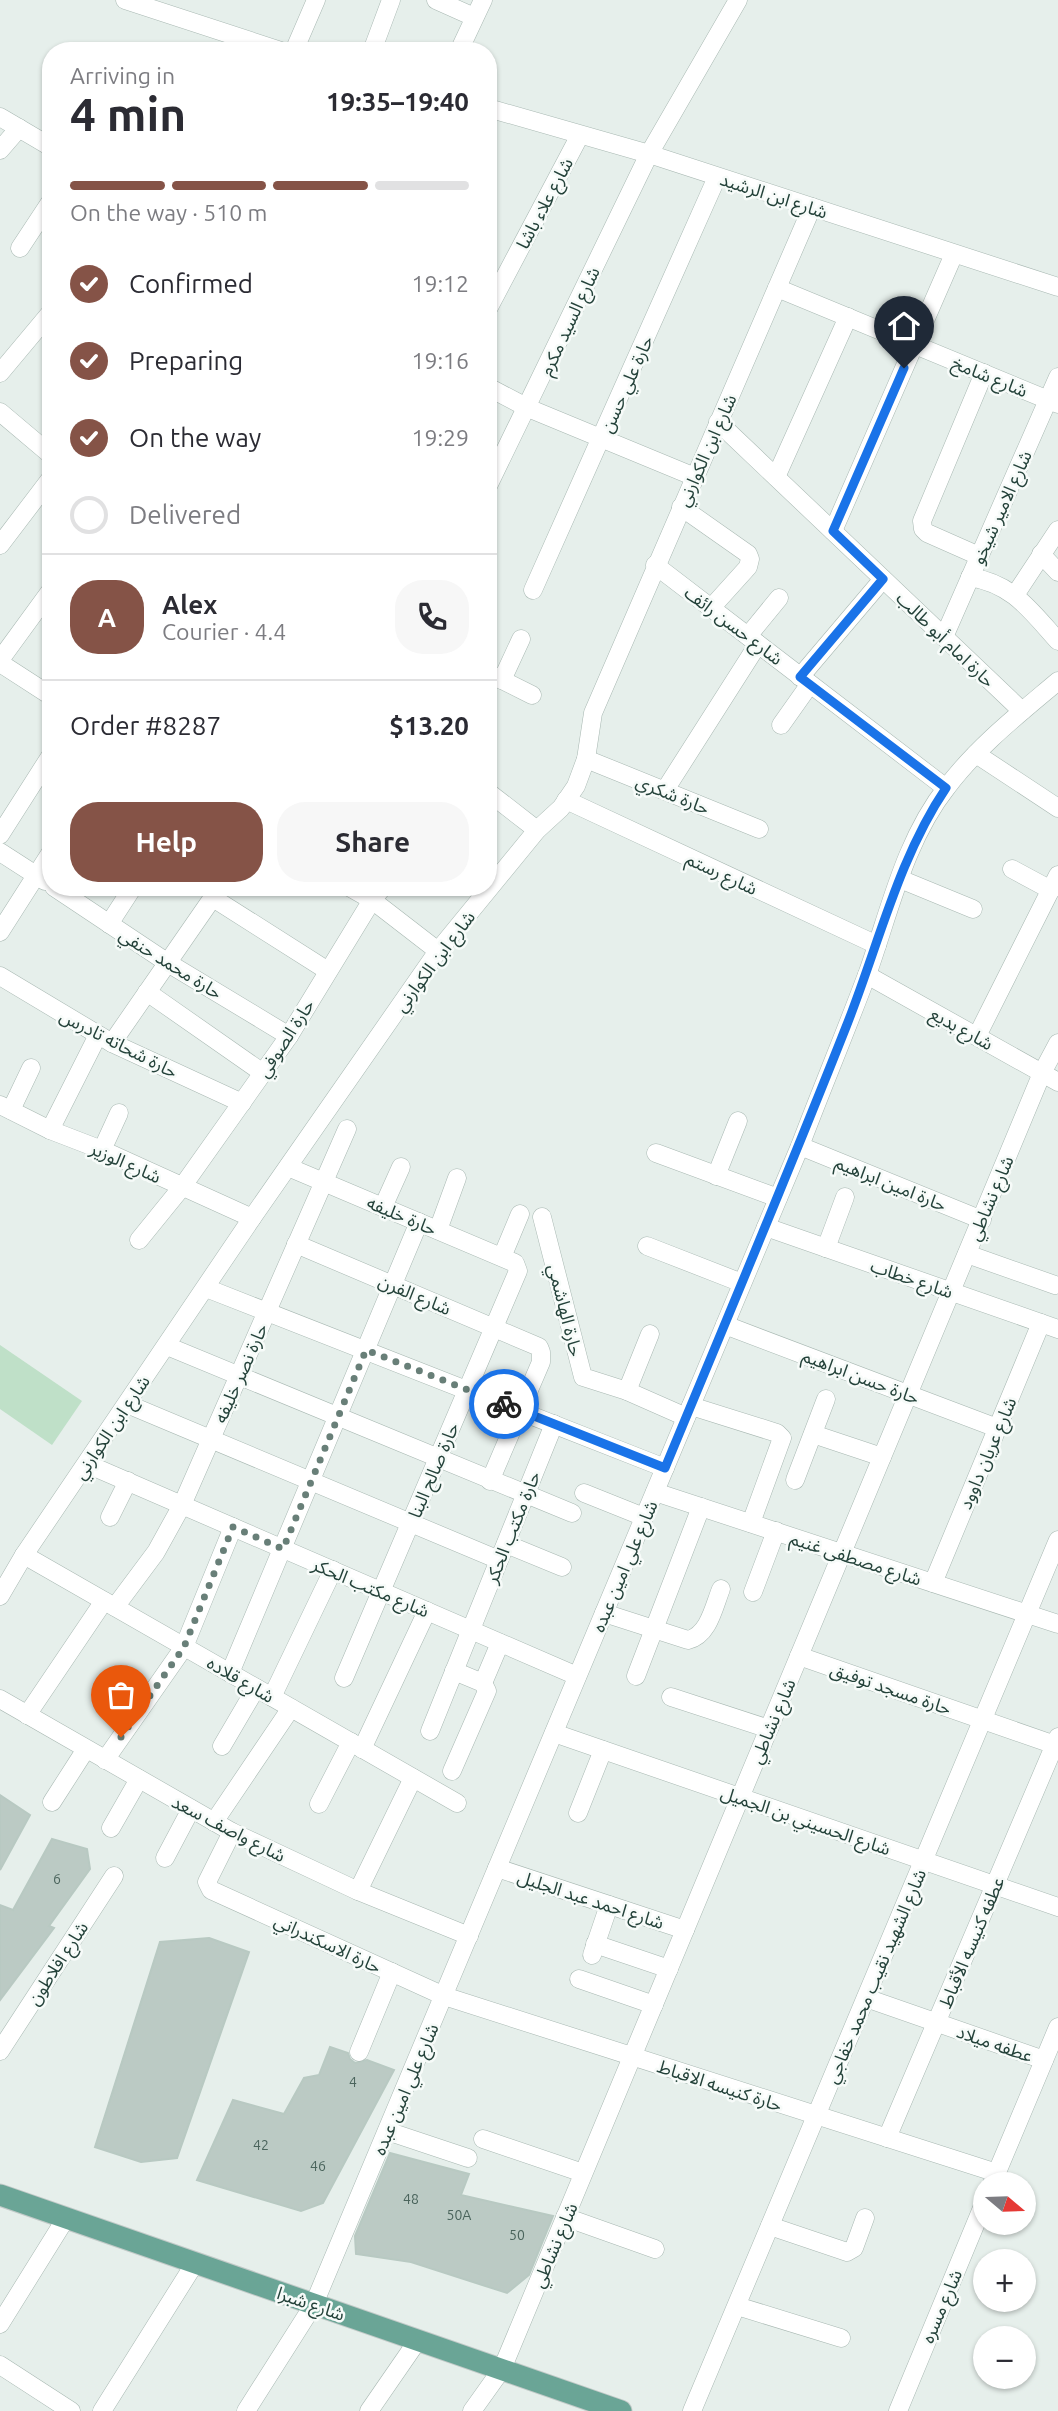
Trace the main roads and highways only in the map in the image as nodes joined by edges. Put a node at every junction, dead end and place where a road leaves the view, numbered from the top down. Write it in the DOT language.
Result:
graph roads {
  1 [pos="0,2195"];
  2 [pos="587,2406"];
  3 [pos="621,2411"];
  1 -- 2 [label="main road, شارع شبرا"];
  2 -- 3 [label="main road, شارع شبرا"];
}
